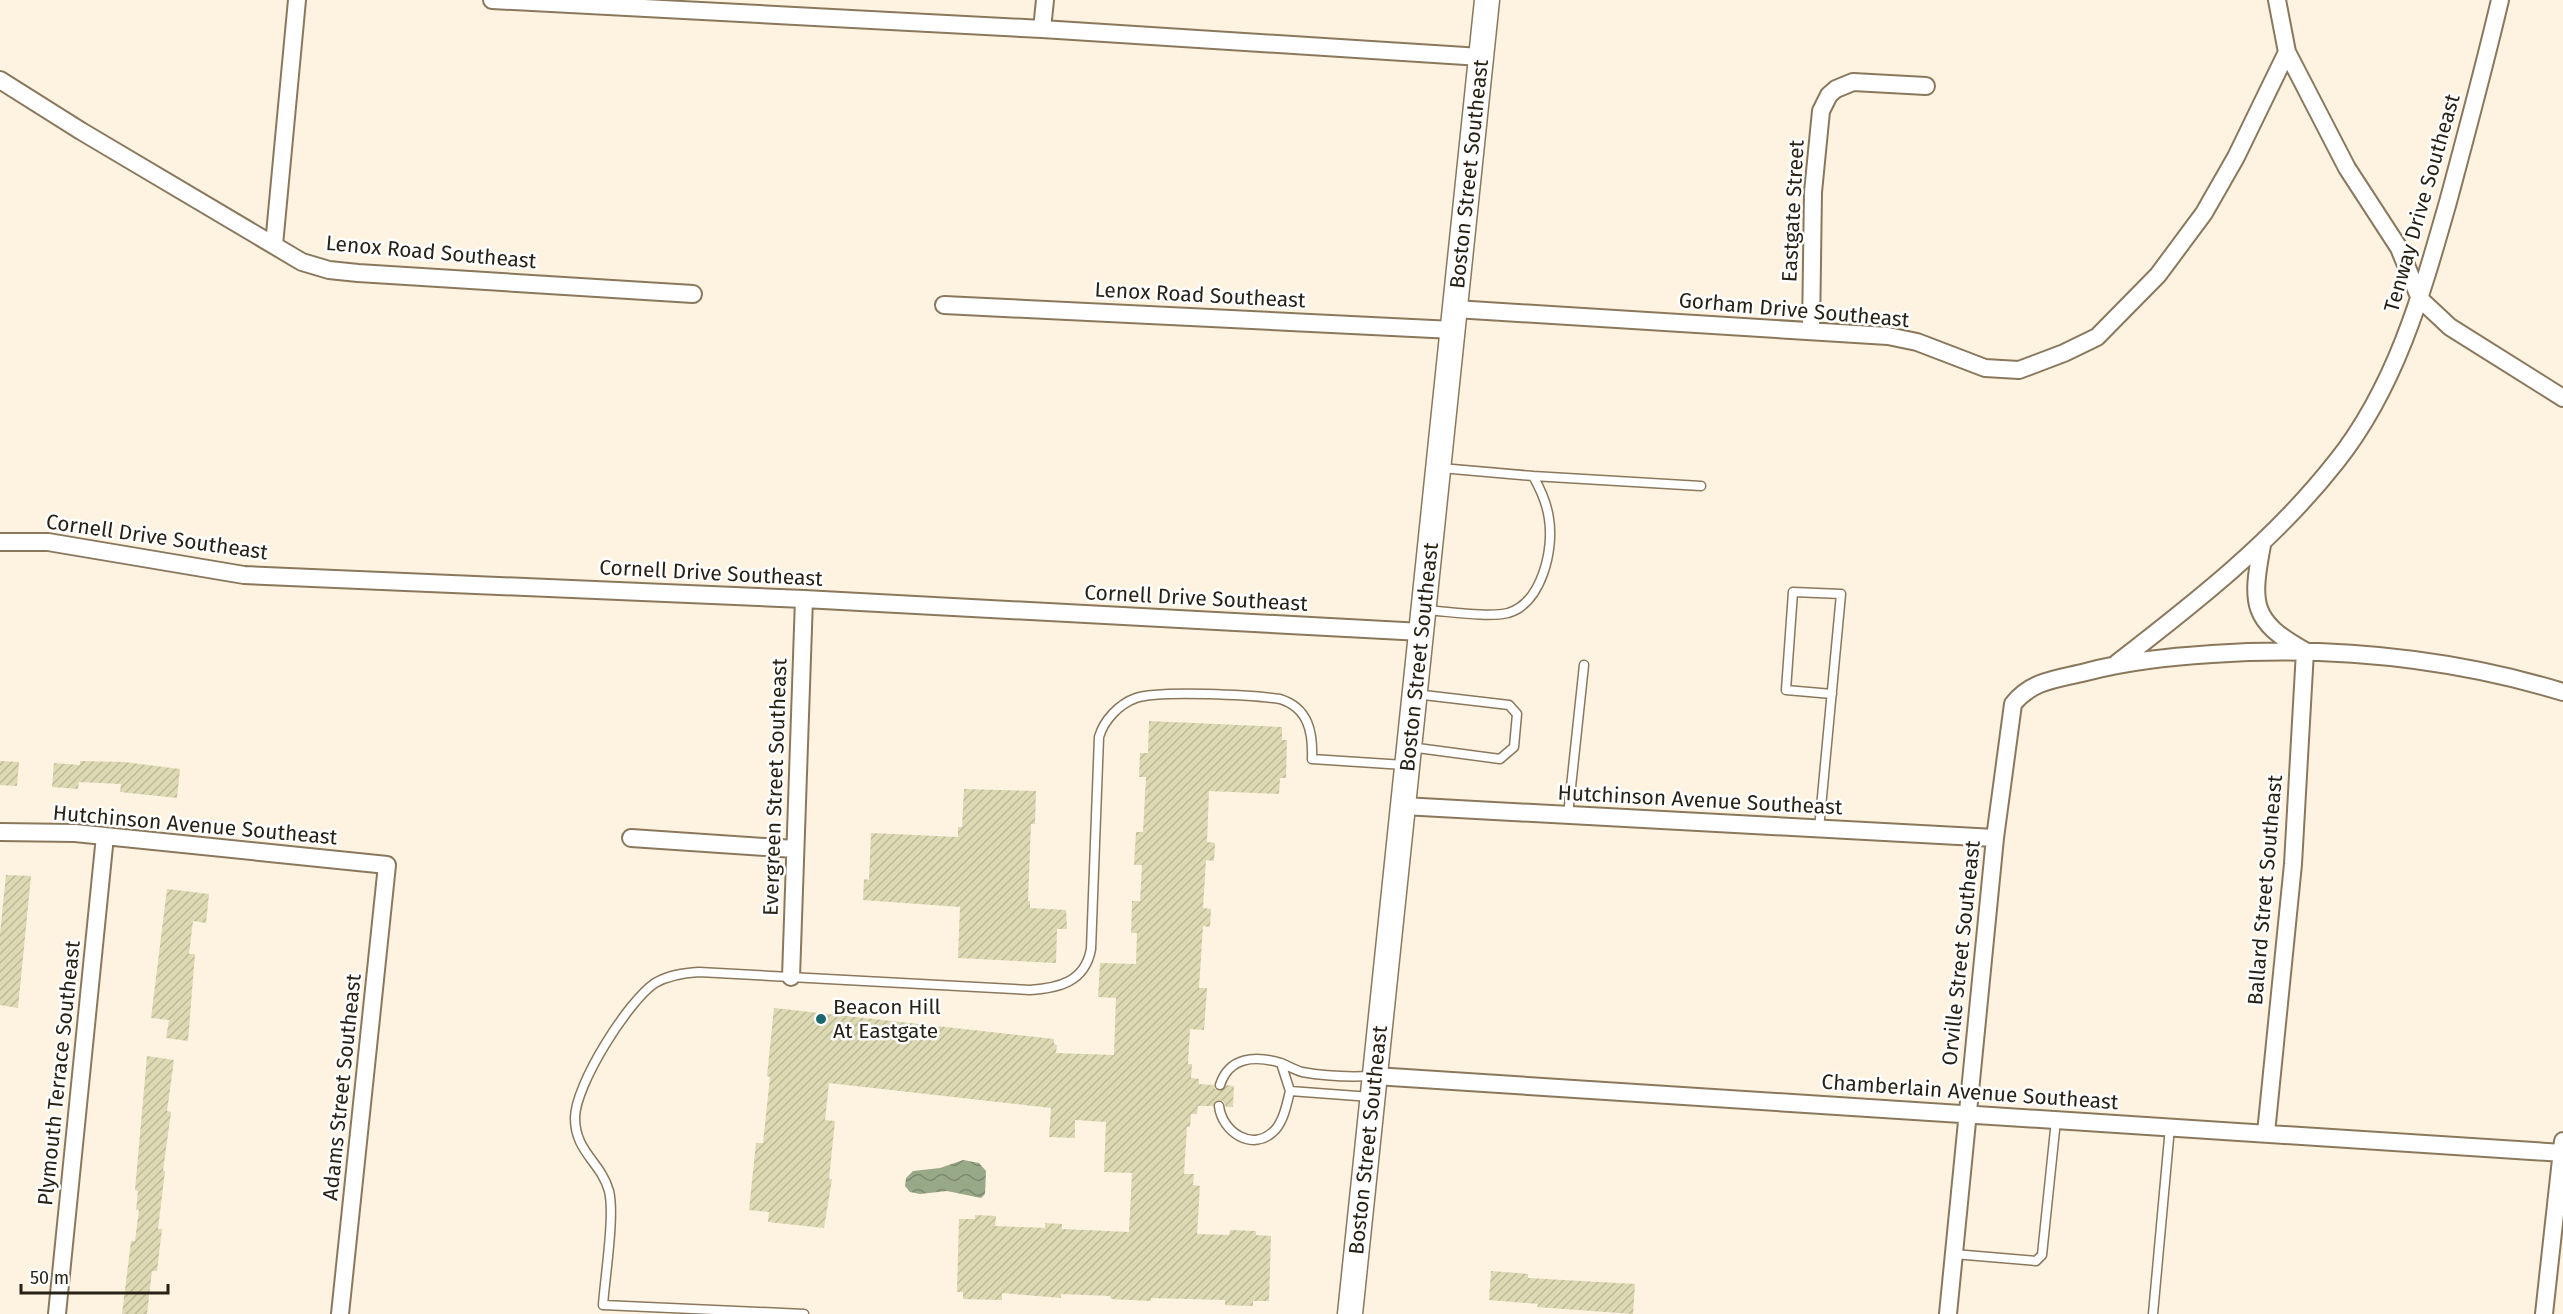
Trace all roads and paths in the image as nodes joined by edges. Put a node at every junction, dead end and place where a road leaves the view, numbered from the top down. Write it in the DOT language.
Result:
graph roads {
  1 [pos="297,0"];
  2 [pos="492,0"];
  3 [pos="1045,0"];
  4 [pos="1487,0"];
  5 [pos="2277,0"];
  6 [pos="2500,0"];
  7 [pos="1042,29"];
  8 [pos="2287,52"];
  9 [pos="1481,57"];
  10 [pos="0,80"];
  11 [pos="1926,86"];
  12 [pos="274,245"];
  13 [pos="693,294"];
  14 [pos="2420,299"];
  15 [pos="944,305"];
  16 [pos="1454,320"];
  17 [pos="1811,331"];
  18 [pos="2563,398"];
  19 [pos="1439,468"];
  20 [pos="1533,476"];
  21 [pos="1701,486"];
  22 [pos="0,542"];
  23 [pos="2262,545"];
  24 [pos="804,599"];
  25 [pos="1423,621"];
  26 [pos="2305,651"];
  27 [pos="2116,664"];
  28 [pos="1584,665"];
  29 [pos="2563,692"];
  30 [pos="1415,694"];
  31 [pos="1832,694"];
  32 [pos="1408,756"];
  33 [pos="1403,806"];
  34 [pos="1568,815"];
  35 [pos="1819,829"];
  36 [pos="0,832"];
  37 [pos="105,836"];
  38 [pos="631,838"];
  39 [pos="1995,838"];
  40 [pos="794,849"];
  41 [pos="387,866"];
  42 [pos="791,977"];
  43 [pos="1281,1063"];
  44 [pos="1220,1085"];
  45 [pos="1374,1087"];
  46 [pos="1290,1090"];
  47 [pos="1219,1106"];
  48 [pos="1968,1115"];
  49 [pos="2056,1120"];
  50 [pos="2170,1127"];
  51 [pos="2266,1133"];
  52 [pos="2563,1149"];
  53 [pos="1954,1254"];
  54 [pos="602,1310"];
  55 [pos="57,1314"];
  56 [pos="340,1314"];
  57 [pos="804,1314"];
  58 [pos="1350,1314"];
  59 [pos="1948,1314"];
  60 [pos="2153,1314"];
  61 [pos="2544,1314"];
  1 -- 12 [label="street"];
  2 -- 7 [label="street"];
  3 -- 7 [label="street"];
  4 -- 9 [label="street, Boston Street Southeast"];
  5 -- 8 [label="street"];
  6 -- 14 [label="street, Tenway Drive Southeast"];
  7 -- 9 [label="street"];
  8 -- 14 [label="street"];
  8 -- 17 [label="street, Gorham Drive Southeast"];
  9 -- 16 [label="street, Boston Street Southeast"];
  10 -- 12 [label="street, Lenox Road Southeast"];
  11 -- 17 [label="street, Eastgate Street"];
  12 -- 13 [label="street, Lenox Road Southeast"];
  14 -- 18 [label="street"];
  14 -- 23 [label="street, Tenway Drive Southeast"];
  15 -- 16 [label="street, Lenox Road Southeast"];
  16 -- 17 [label="street, Gorham Drive Southeast"];
  16 -- 19 [label="street, Boston Street Southeast"];
  19 -- 20 [label="lane"];
  19 -- 25 [label="street, Boston Street Southeast"];
  20 -- 21 [label="lane"];
  20 -- 25 [label="lane"];
  22 -- 24 [label="street, Cornell Drive Southeast"];
  23 -- 26 [label="street"];
  23 -- 27 [label="street, Tenway Drive Southeast"];
  24 -- 25 [label="street, Cornell Drive Southeast"];
  24 -- 40 [label="street, Evergreen Street Southeast"];
  25 -- 30 [label="street, Boston Street Southeast"];
  26 -- 27 [label="street"];
  26 -- 29 [label="street"];
  26 -- 51 [label="street, Ballard Street Southeast"];
  27 -- 39 [label="street, Orville Street Southeast"];
  28 -- 34 [label="lane"];
  30 -- 32 [label="street, Boston Street Southeast"];
  30 -- 32 [label="lane"];
  31 -- 31 [label="lane"];
  31 -- 35 [label="lane"];
  32 -- 33 [label="street, Boston Street Southeast"];
  32 -- 42 [label="lane"];
  33 -- 34 [label="street, Hutchinson Avenue Southeast"];
  33 -- 45 [label="street, Boston Street Southeast"];
  34 -- 35 [label="street, Hutchinson Avenue Southeast"];
  35 -- 39 [label="street, Hutchinson Avenue Southeast"];
  36 -- 37 [label="street, Hutchinson Avenue Southeast"];
  37 -- 41 [label="street, Hutchinson Avenue Southeast"];
  37 -- 55 [label="street, Plymouth Terrace Southeast"];
  38 -- 40 [label="street"];
  39 -- 48 [label="street, Orville Street Southeast"];
  40 -- 42 [label="street, Evergreen Street Southeast"];
  41 -- 56 [label="street, Adams Street Southeast"];
  42 -- 54 [label="lane"];
  43 -- 44 [label="lane"];
  43 -- 45 [label="lane"];
  43 -- 46 [label="lane"];
  45 -- 46 [label="lane"];
  45 -- 48 [label="street, Chamberlain Avenue Southeast"];
  45 -- 58 [label="street, Boston Street Southeast"];
  46 -- 47 [label="lane"];
  48 -- 49 [label="street, Chamberlain Avenue Southeast"];
  48 -- 53 [label="street, Orville Street Southeast"];
  49 -- 50 [label="street, Chamberlain Avenue Southeast"];
  49 -- 53 [label="lane"];
  50 -- 51 [label="street, Chamberlain Avenue Southeast"];
  50 -- 60 [label="lane"];
  51 -- 52 [label="street, Chamberlain Avenue Southeast"];
  52 -- 61 [label="street"];
  53 -- 59 [label="street, Orville Street Southeast"];
  54 -- 57 [label="lane"];
}
